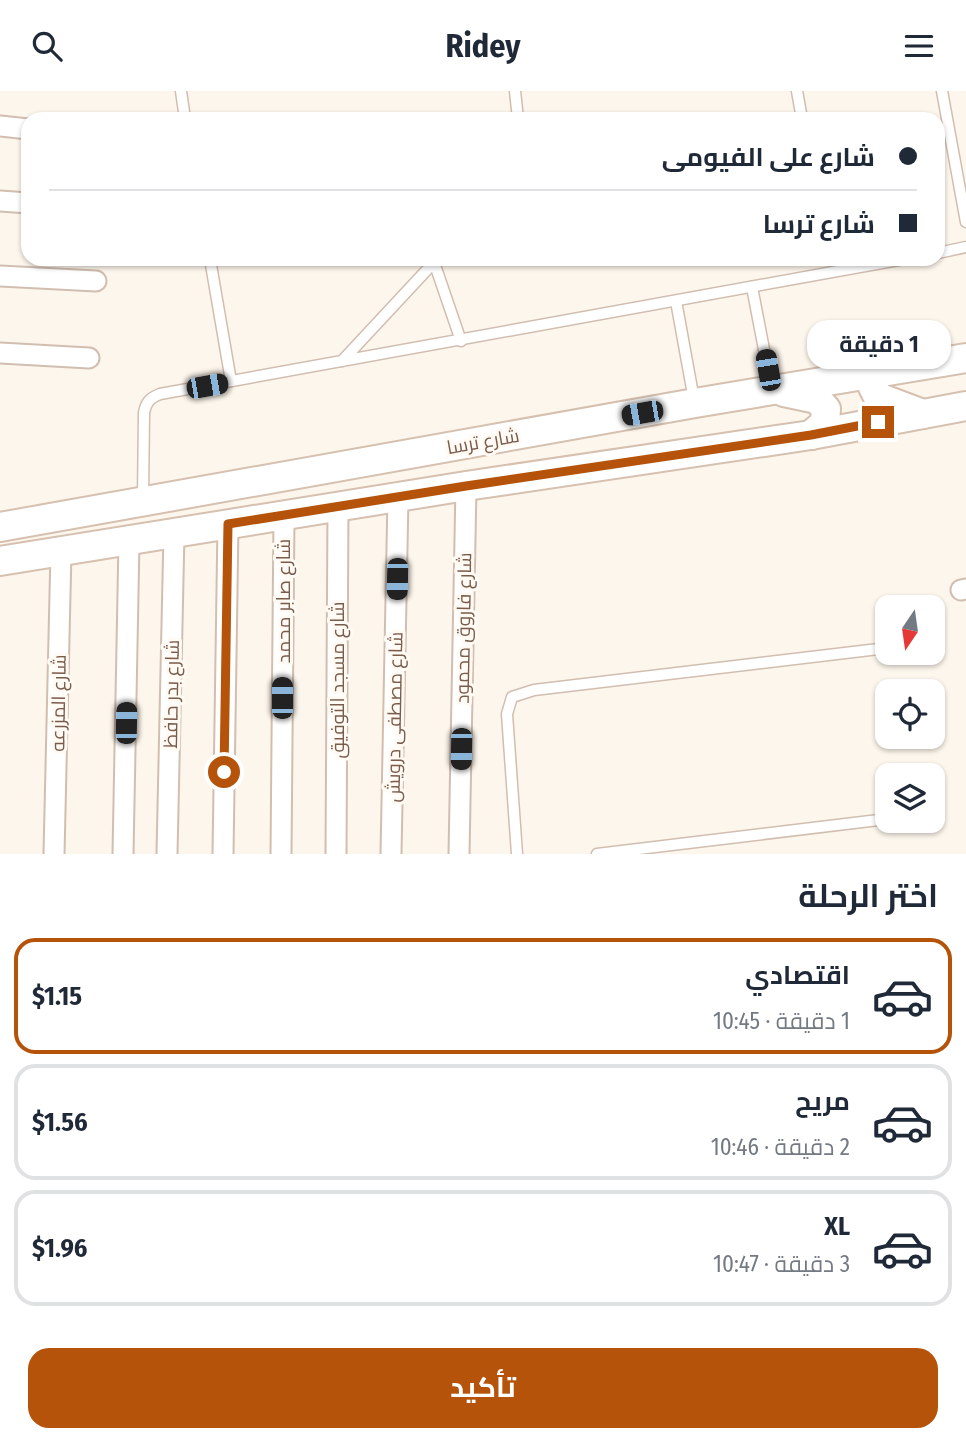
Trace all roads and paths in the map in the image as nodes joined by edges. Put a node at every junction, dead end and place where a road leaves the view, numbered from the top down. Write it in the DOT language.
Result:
graph roads {
  1 [pos="181,91"];
  2 [pos="515,91"];
  3 [pos="797,91"];
  4 [pos="942,91"];
  5 [pos="185,112"];
  6 [pos="516,112"];
  7 [pos="801,112"];
  8 [pos="0,127"];
  9 [pos="21,128"];
  10 [pos="950,136"];
  11 [pos="945,137"];
  12 [pos="0,201"];
  13 [pos="21,202"];
  14 [pos="966,222"];
  15 [pos="966,247"];
  16 [pos="945,252"];
  17 [pos="210,266"];
  18 [pos="429,266"];
  19 [pos="436,266"];
  20 [pos="866,266"];
  21 [pos="0,276"];
  22 [pos="96,281"];
  23 [pos="752,287"];
  24 [pos="676,301"];
  25 [pos="461,341"];
  26 [pos="0,353"];
  27 [pos="89,358"];
  28 [pos="966,358"];
  29 [pos="342,362"];
  30 [pos="877,373"];
  31 [pos="231,381"];
  32 [pos="774,390"];
  33 [pos="695,404"];
  34 [pos="966,406"];
  35 [pos="924,414"];
  36 [pos="811,435"];
  37 [pos="466,486"];
  38 [pos="398,497"];
  39 [pos="143,500"];
  40 [pos="338,507"];
  41 [pos="284,516"];
  42 [pos="228,524"];
  43 [pos="0,527"];
  44 [pos="174,533"];
  45 [pos="129,541"];
  46 [pos="61,551"];
  47 [pos="0,561"];
  48 [pos="875,649"];
  49 [pos="875,820"];
  50 [pos="54,854"];
  51 [pos="123,854"];
  52 [pos="167,854"];
  53 [pos="223,854"];
  54 [pos="281,854"];
  55 [pos="336,854"];
  56 [pos="391,854"];
  57 [pos="459,854"];
  58 [pos="517,854"];
  59 [pos="597,854"];
  1 -- 5 [label="lane"];
  2 -- 6 [label="lane"];
  3 -- 7 [label="lane"];
  4 -- 10 [label="lane"];
  8 -- 9 [label="street"];
  10 -- 11 [label="lane"];
  10 -- 14 [label="lane"];
  12 -- 13 [label="street"];
  15 -- 16 [label="lane"];
  17 -- 31 [label="lane"];
  18 -- 29 [label="lane"];
  19 -- 25 [label="lane"];
  20 -- 23 [label="lane"];
  21 -- 22 [label="street"];
  23 -- 24 [label="lane"];
  23 -- 32 [label="lane"];
  24 -- 25 [label="lane"];
  24 -- 33 [label="lane"];
  25 -- 29 [label="lane"];
  26 -- 27 [label="street"];
  28 -- 30 [label="main road, شارع ترسا"];
  29 -- 31 [label="lane"];
  30 -- 32 [label="main road, شارع ترسا"];
  30 -- 35 [label="main road"];
  31 -- 39 [label="lane"];
  32 -- 33 [label="main road, شارع ترسا"];
  32 -- 36 [label="main road"];
  33 -- 39 [label="main road, شارع ترسا"];
  34 -- 35 [label="main road"];
  35 -- 36 [label="main road"];
  36 -- 37 [label="main road"];
  37 -- 38 [label="main road"];
  37 -- 57 [label="street, شارع فاروق محمود"];
  38 -- 40 [label="main road"];
  38 -- 56 [label="street, شارع مصطفى درويش"];
  39 -- 43 [label="main road, شارع ترسا"];
  40 -- 41 [label="main road"];
  40 -- 55 [label="street, شارع مسجد التوفيق"];
  41 -- 42 [label="main road"];
  41 -- 54 [label="street, شارع صابر محمد"];
  42 -- 44 [label="main road"];
  42 -- 53 [label="street"];
  44 -- 45 [label="main road"];
  44 -- 52 [label="street, شارع بدر حافظ"];
  45 -- 46 [label="main road"];
  45 -- 51 [label="street"];
  46 -- 47 [label="main road"];
  46 -- 50 [label="street, شارع المزرعه"];
  48 -- 58 [label="lane"];
  49 -- 59 [label="lane"];
}
